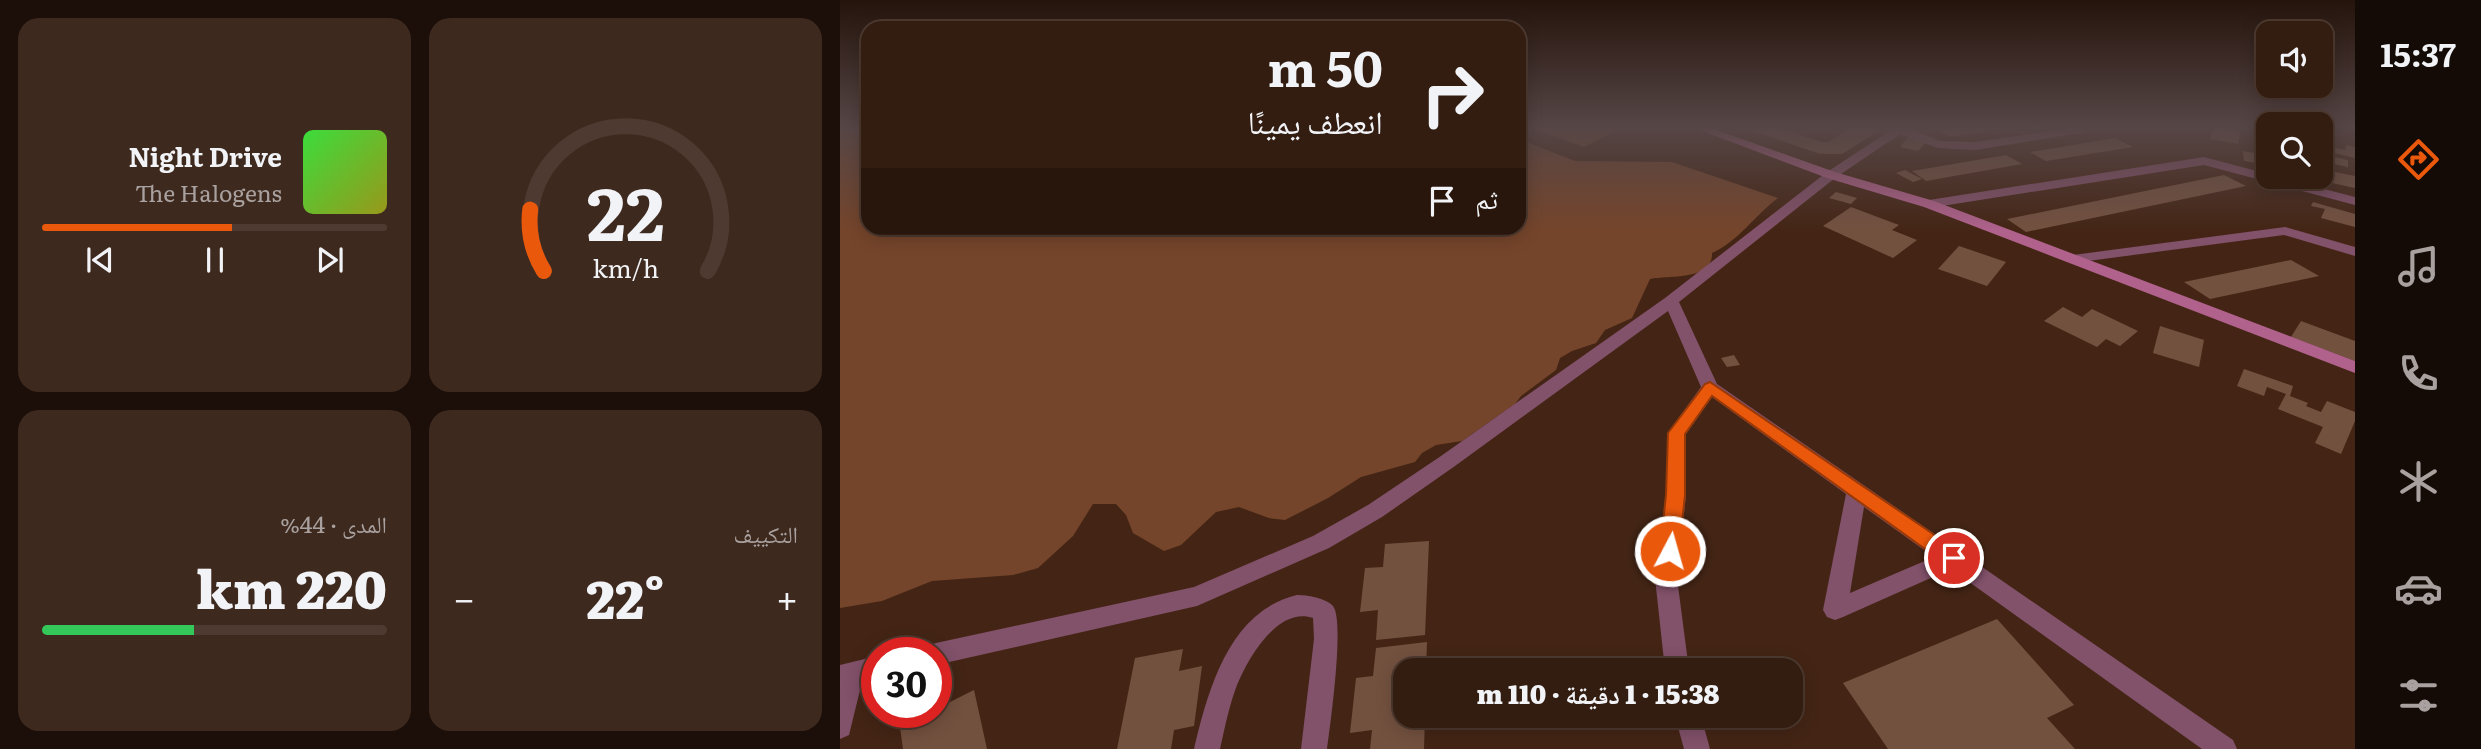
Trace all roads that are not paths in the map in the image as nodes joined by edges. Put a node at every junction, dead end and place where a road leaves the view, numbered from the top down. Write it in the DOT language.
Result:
graph roads {
  1 [pos="1792,161"];
  2 [pos="1851,161"];
  3 [pos="1831,175"];
  4 [pos="2355,201"];
  5 [pos="1929,204"];
  6 [pos="2355,252"];
  7 [pos="2073,259"];
  8 [pos="1671,301"];
  9 [pos="2355,367"];
  10 [pos="1710,387"];
  11 [pos="1857,490"];
  12 [pos="1954,558"];
  13 [pos="952,650"];
  14 [pos="1676,658"];
  15 [pos="846,674"];
  16 [pos="840,726"];
  17 [pos="1691,728"];
  18 [pos="1207,749"];
  19 [pos="1314,749"];
  20 [pos="1697,749"];
  21 [pos="2224,749"];
  1 -- 3 [label="street"];
  2 -- 3 [label="street"];
  3 -- 5 [label="street"];
  3 -- 8 [label="street"];
  4 -- 5 [label="street"];
  5 -- 7 [label="street"];
  6 -- 7 [label="street"];
  7 -- 9 [label="street"];
  8 -- 10 [label="street"];
  8 -- 13 [label="street"];
  10 -- 11 [label="street"];
  10 -- 14 [label="street"];
  11 -- 12 [label="street"];
  11 -- 12 [label="street"];
  12 -- 21 [label="street"];
  15 -- 16 [label="street"];
  17 -- 20 [label="street"];
  18 -- 19 [label="street"];
}
